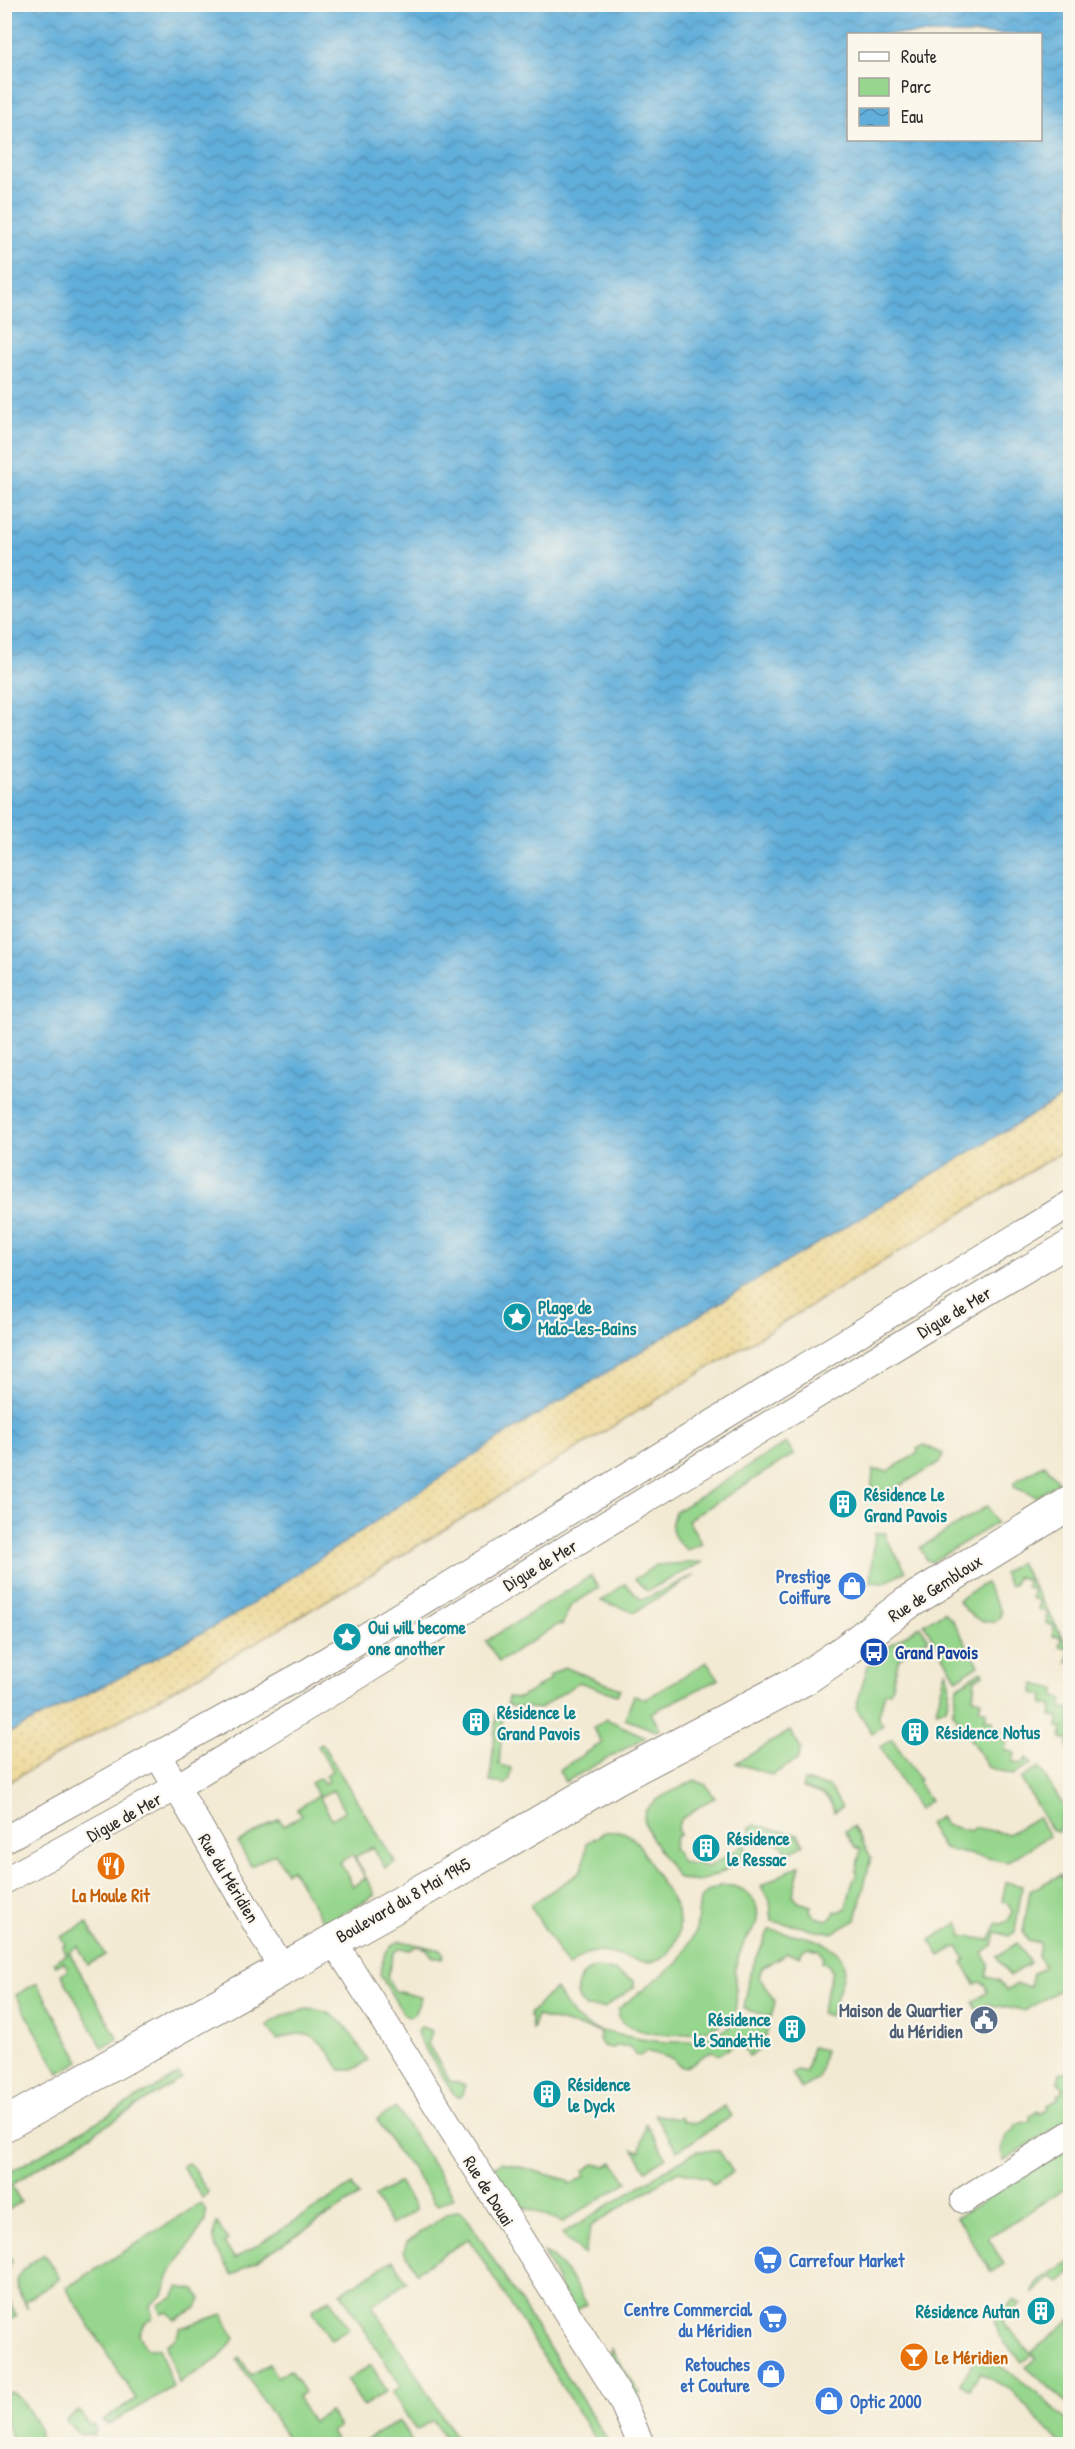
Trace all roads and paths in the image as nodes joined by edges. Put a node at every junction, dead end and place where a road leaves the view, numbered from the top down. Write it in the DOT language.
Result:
graph roads {
  1 [pos="1071,1204"];
  2 [pos="1071,1243"];
  3 [pos="1071,1503"];
  4 [pos="804,1679"];
  5 [pos="157,1754"];
  6 [pos="176,1788"];
  7 [pos="4,1840"];
  8 [pos="4,1881"];
  9 [pos="333,1940"];
  10 [pos="282,1968"];
  11 [pos="4,2125"];
  12 [pos="1071,2134"];
  13 [pos="964,2200"];
  14 [pos="641,2445"];
  1 -- 5 [label="street, Digue de Mer"];
  2 -- 6 [label="street, Digue de Mer"];
  3 -- 4 [label="street, Rue de Gembloux"];
  4 -- 9 [label="street, Boulevard du 8 Mai 1945"];
  5 -- 6 [label="street, Rue du Méridien"];
  5 -- 7 [label="street, Digue de Mer"];
  6 -- 8 [label="street, Digue de Mer"];
  6 -- 10 [label="street, Rue du Méridien"];
  9 -- 10 [label="street, Boulevard du 8 Mai 1945"];
  9 -- 14 [label="street, Rue de Douai"];
  10 -- 11 [label="street, Boulevard du 8 Mai 1945"];
  12 -- 13 [label="street"];
}
